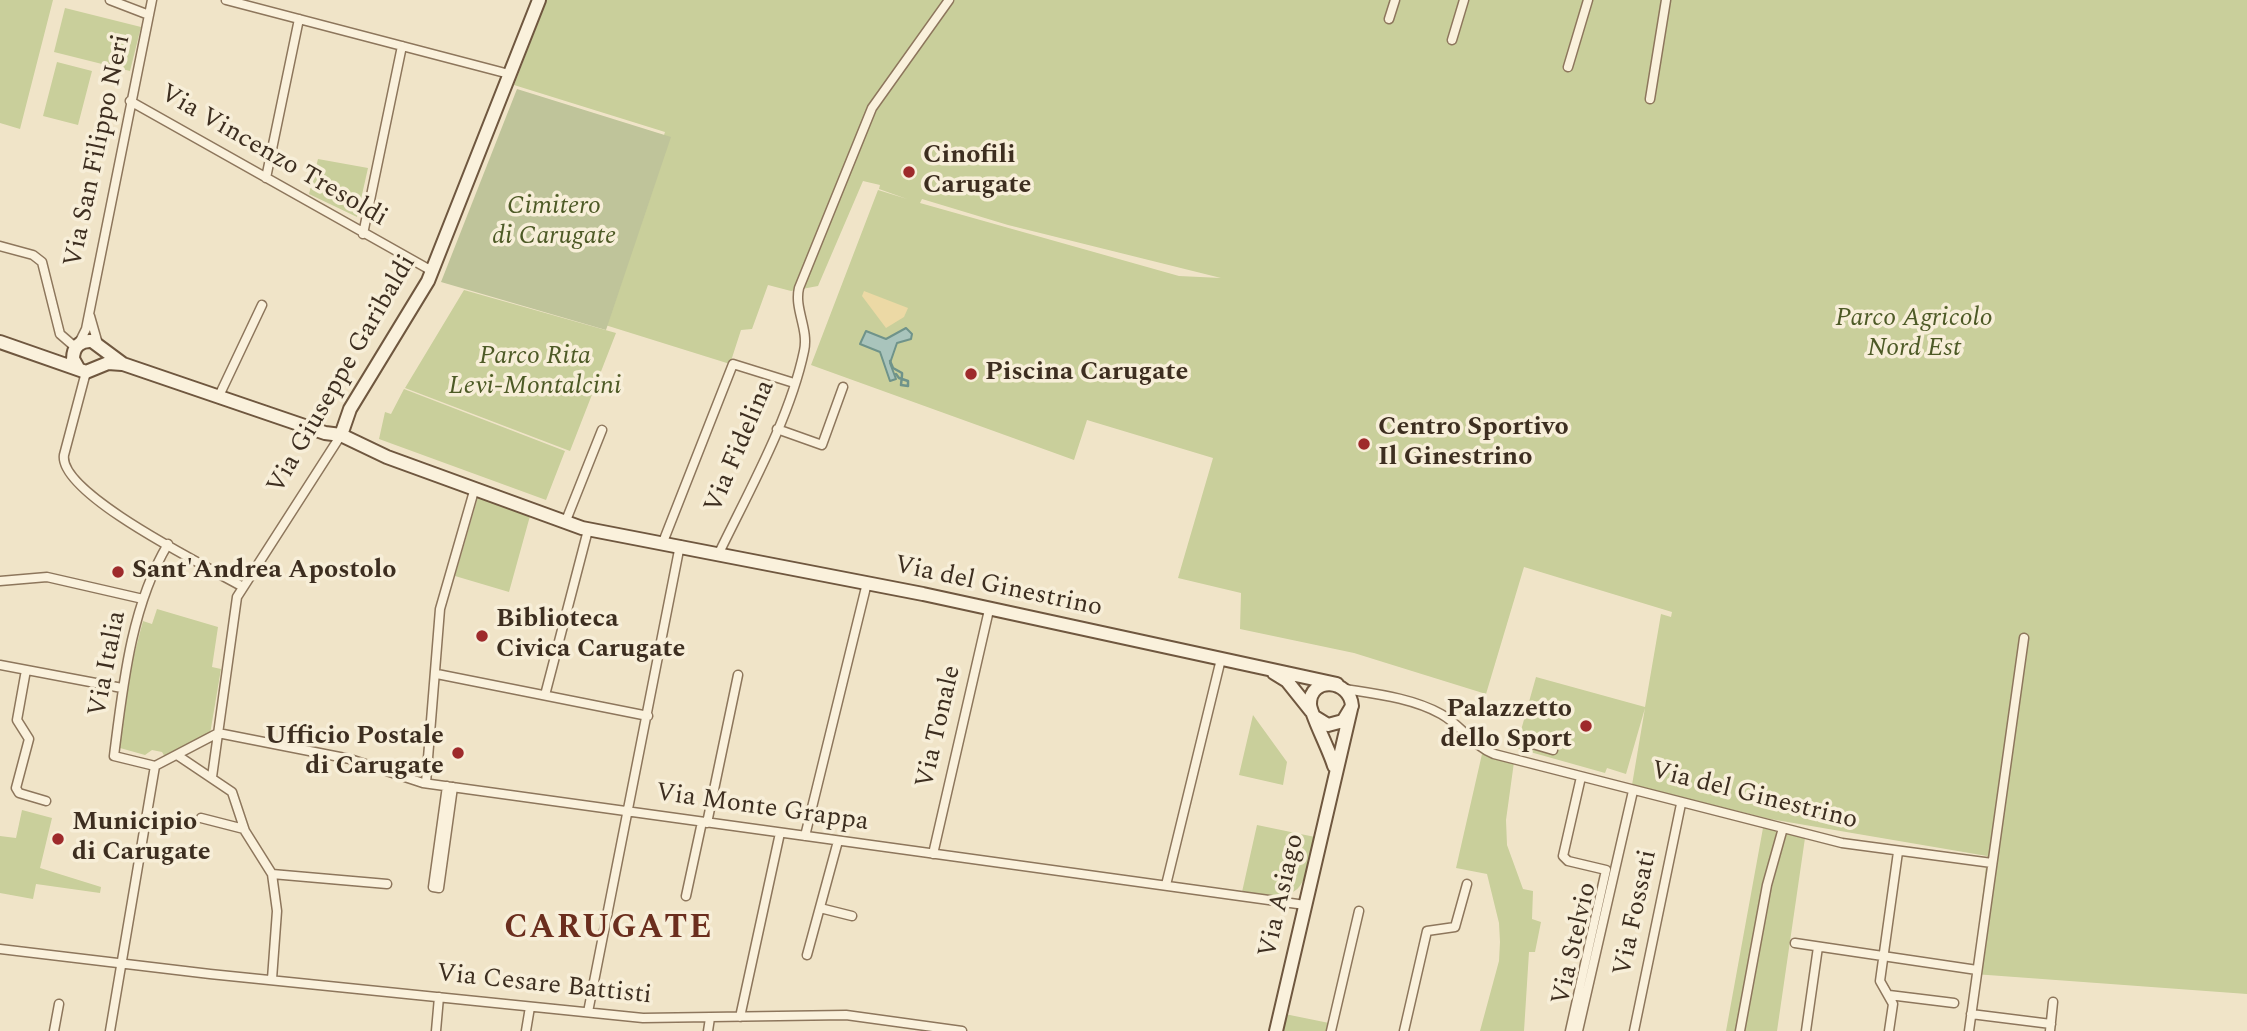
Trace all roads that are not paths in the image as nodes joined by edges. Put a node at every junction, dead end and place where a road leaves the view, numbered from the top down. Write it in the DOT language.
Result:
graph roads {
  1 [pos="110,0"];
  2 [pos="152,0"];
  3 [pos="226,0"];
  4 [pos="539,0"];
  5 [pos="949,0"];
  6 [pos="1395,0"];
  7 [pos="1464,0"];
  8 [pos="1588,0"];
  9 [pos="1666,0"];
  10 [pos="149,15"];
  11 [pos="299,19"];
  12 [pos="1389,19"];
  13 [pos="1452,40"];
  14 [pos="402,46"];
  15 [pos="1568,67"];
  16 [pos="509,74"];
  17 [pos="1650,99"];
  18 [pos="130,101"];
  19 [pos="266,178"];
  20 [pos="363,234"];
  21 [pos="0,246"];
  22 [pos="432,271"];
  23 [pos="262,305"];
  24 [pos="89,310"];
  25 [pos="0,342"];
  26 [pos="100,346"];
  27 [pos="75,348"];
  28 [pos="35,352"];
  29 [pos="122,364"];
  30 [pos="101,365"];
  31 [pos="82,370"];
  32 [pos="794,383"];
  33 [pos="843,387"];
  34 [pos="218,398"];
  35 [pos="776,429"];
  36 [pos="602,430"];
  37 [pos="341,435"];
  38 [pos="474,491"];
  39 [pos="565,523"];
  40 [pos="588,530"];
  41 [pos="663,541"];
  42 [pos="167,544"];
  43 [pos="680,545"];
  44 [pos="719,553"];
  45 [pos="0,581"];
  46 [pos="867,583"];
  47 [pos="243,587"];
  48 [pos="143,599"];
  49 [pos="989,610"];
  50 [pos="2024,638"];
  51 [pos="1222,659"];
  52 [pos="0,665"];
  53 [pos="1268,669"];
  54 [pos="26,670"];
  55 [pos="437,674"];
  56 [pos="738,676"];
  57 [pos="122,688"];
  58 [pos="1347,690"];
  59 [pos="545,695"];
  60 [pos="1351,709"];
  61 [pos="1313,714"];
  62 [pos="648,716"];
  63 [pos="218,733"];
  64 [pos="1519,740"];
  65 [pos="1553,750"];
  66 [pos="177,754"];
  67 [pos="155,766"];
  68 [pos="1335,770"];
  69 [pos="212,777"];
  70 [pos="1581,777"];
  71 [pos="426,783"];
  72 [pos="450,787"];
  73 [pos="1633,791"];
  74 [pos="46,801"];
  75 [pos="1681,804"];
  76 [pos="627,812"];
  77 [pos="201,818"];
  78 [pos="705,823"];
  79 [pos="1783,828"];
  80 [pos="244,829"];
  81 [pos="780,833"];
  82 [pos="805,836"];
  83 [pos="838,841"];
  84 [pos="1898,852"];
  85 [pos="933,854"];
  86 [pos="1992,863"];
  87 [pos="1616,866"];
  88 [pos="1606,870"];
  89 [pos="272,874"];
  90 [pos="387,884"];
  91 [pos="1467,884"];
  92 [pos="1166,885"];
  93 [pos="686,896"];
  94 [pos="1305,905"];
  95 [pos="820,908"];
  96 [pos="1359,911"];
  97 [pos="852,916"];
  98 [pos="1795,943"];
  99 [pos="1818,947"];
  100 [pos="0,949"];
  101 [pos="807,955"];
  102 [pos="1883,957"];
  103 [pos="122,962"];
  104 [pos="1977,970"];
  105 [pos="272,979"];
  106 [pos="1889,995"];
  107 [pos="439,997"];
  108 [pos="2053,1002"];
  109 [pos="1954,1003"];
  110 [pos="59,1004"];
  111 [pos="530,1007"];
  112 [pos="588,1012"];
  113 [pos="1971,1014"];
  114 [pos="740,1017"];
  115 [pos="710,1018"];
  116 [pos="2050,1028"];
  117 [pos="54,1031"];
  118 [pos="110,1031"];
  119 [pos="436,1031"];
  120 [pos="526,1031"];
  121 [pos="708,1031"];
  122 [pos="959,1031"];
  123 [pos="1276,1031"];
  124 [pos="1331,1031"];
  125 [pos="1404,1031"];
  126 [pos="1570,1031"];
  127 [pos="1578,1031"];
  128 [pos="1634,1031"];
  129 [pos="1740,1031"];
  130 [pos="1806,1031"];
  131 [pos="1889,1031"];
  132 [pos="1969,1031"];
  1 -- 10 [label="street"];
  2 -- 10 [label="street, Via San Filippo Neri"];
  3 -- 11 [label="street"];
  4 -- 16 [label="street, Via Giuseppe Garibaldi"];
  5 -- 32 [label="street, Via Fidelina"];
  6 -- 12 [label="street"];
  7 -- 13 [label="street"];
  8 -- 15 [label="street"];
  9 -- 17 [label="street"];
  10 -- 18 [label="street, Via San Filippo Neri"];
  11 -- 14 [label="street"];
  11 -- 19 [label="street"];
  14 -- 16 [label="street"];
  14 -- 20 [label="street"];
  16 -- 22 [label="street, Via Giuseppe Garibaldi"];
  18 -- 19 [label="street, Via Vincenzo Tresoldi"];
  18 -- 24 [label="street, Via San Filippo Neri"];
  19 -- 20 [label="street, Via Vincenzo Tresoldi"];
  20 -- 22 [label="street, Via Vincenzo Tresoldi"];
  21 -- 27 [label="street"];
  22 -- 37 [label="street, Via Giuseppe Garibaldi"];
  23 -- 34 [label="street"];
  24 -- 26 [label="street"];
  24 -- 27 [label="street, Via San Filippo Neri"];
  25 -- 28 [label="street"];
  26 -- 27 [label="street"];
  26 -- 29 [label="street"];
  26 -- 30 [label="street"];
  27 -- 28 [label="street"];
  27 -- 31 [label="street"];
  28 -- 31 [label="street"];
  29 -- 30 [label="street"];
  29 -- 34 [label="street, Via Fidelina"];
  30 -- 31 [label="street"];
  31 -- 42 [label="street"];
  32 -- 35 [label="street, Via Fidelina"];
  32 -- 41 [label="street"];
  33 -- 35 [label="street"];
  34 -- 37 [label="street, Via Fidelina"];
  35 -- 44 [label="street, Via Fidelina"];
  36 -- 39 [label="street"];
  37 -- 38 [label="street, Via Fidelina"];
  37 -- 47 [label="street, Via Giuseppe Garibaldi"];
  38 -- 39 [label="street, Via Fidelina"];
  38 -- 55 [label="street"];
  39 -- 40 [label="street, Via Fidelina"];
  40 -- 41 [label="street, Via Fidelina"];
  40 -- 59 [label="street"];
  41 -- 43 [label="street, Via Fidelina"];
  42 -- 47 [label="street"];
  42 -- 48 [label="street, Via Italia"];
  43 -- 44 [label="street, Via Fidelina"];
  43 -- 62 [label="street"];
  44 -- 46 [label="street, Via del Ginestrino"];
  45 -- 48 [label="street"];
  46 -- 49 [label="street, Via del Ginestrino"];
  46 -- 82 [label="street"];
  47 -- 63 [label="street, Via Giuseppe Garibaldi"];
  48 -- 57 [label="street, Via Italia"];
  49 -- 51 [label="street, Via del Ginestrino"];
  49 -- 85 [label="street, Via Tonale"];
  50 -- 86 [label="street"];
  51 -- 53 [label="street, Via del Ginestrino"];
  51 -- 92 [label="street"];
  52 -- 54 [label="street"];
  53 -- 58 [label="street, Via del Ginestrino"];
  53 -- 61 [label="street, Via del Ginestrino"];
  54 -- 57 [label="street"];
  54 -- 74 [label="street"];
  55 -- 59 [label="street"];
  55 -- 71 [label="street"];
  56 -- 78 [label="street"];
  57 -- 67 [label="street, Via Italia"];
  58 -- 60 [label="street"];
  58 -- 61 [label="street"];
  58 -- 70 [label="street, Via del Ginestrino"];
  59 -- 62 [label="street"];
  60 -- 61 [label="street"];
  60 -- 68 [label="street, Via Asiago"];
  61 -- 68 [label="street"];
  62 -- 76 [label="street"];
  63 -- 66 [label="street"];
  63 -- 69 [label="street, Via Giuseppe Garibaldi"];
  63 -- 71 [label="street, Via Monte Grappa"];
  64 -- 65 [label="street"];
  66 -- 67 [label="street"];
  66 -- 69 [label="street"];
  67 -- 103 [label="street"];
  68 -- 94 [label="street, Via Asiago"];
  69 -- 80 [label="street"];
  70 -- 73 [label="street, Via del Ginestrino"];
  70 -- 88 [label="street, Via Stelvio"];
  71 -- 72 [label="street, Via Monte Grappa"];
  72 -- 72 [label="street"];
  72 -- 76 [label="street, Via Monte Grappa"];
  73 -- 75 [label="street, Via del Ginestrino"];
  73 -- 87 [label="street, Via Stelvio"];
  75 -- 79 [label="street, Via del Ginestrino"];
  75 -- 128 [label="street, Via Fossati"];
  76 -- 78 [label="street, Via Monte Grappa"];
  76 -- 112 [label="street"];
  77 -- 80 [label="street"];
  78 -- 81 [label="street, Via Monte Grappa"];
  78 -- 93 [label="street"];
  79 -- 84 [label="street, Via del Ginestrino"];
  79 -- 129 [label="street"];
  80 -- 89 [label="street"];
  81 -- 82 [label="street, Via Monte Grappa"];
  81 -- 114 [label="street"];
  82 -- 83 [label="street, Via Monte Grappa"];
  83 -- 85 [label="street, Via Monte Grappa"];
  83 -- 95 [label="street"];
  84 -- 86 [label="street, Via del Ginestrino"];
  84 -- 102 [label="street"];
  85 -- 92 [label="street, Via Monte Grappa"];
  86 -- 104 [label="street"];
  87 -- 88 [label="street, Via Stelvio"];
  87 -- 127 [label="street, Via Stelvio"];
  88 -- 126 [label="street, Via Stelvio"];
  89 -- 90 [label="street"];
  89 -- 105 [label="street"];
  91 -- 125 [label="street"];
  92 -- 94 [label="street, Via Monte Grappa"];
  94 -- 123 [label="street, Via Asiago"];
  95 -- 97 [label="street"];
  95 -- 101 [label="street"];
  96 -- 124 [label="street"];
  98 -- 99 [label="street"];
  99 -- 102 [label="street"];
  99 -- 130 [label="street"];
  100 -- 103 [label="street, Via Cesare Battisti"];
  102 -- 104 [label="street"];
  102 -- 106 [label="street"];
  103 -- 105 [label="street, Via Cesare Battisti"];
  103 -- 118 [label="street"];
  104 -- 113 [label="street"];
  105 -- 107 [label="street, Via Cesare Battisti"];
  106 -- 109 [label="street"];
  106 -- 131 [label="street"];
  107 -- 111 [label="street, Via Cesare Battisti"];
  107 -- 119 [label="street"];
  108 -- 116 [label="street"];
  110 -- 117 [label="street"];
  111 -- 112 [label="street, Via Cesare Battisti"];
  111 -- 120 [label="street"];
  112 -- 115 [label="street, Via Cesare Battisti"];
  113 -- 116 [label="street"];
  113 -- 132 [label="street"];
  114 -- 115 [label="street, Via Cesare Battisti"];
  114 -- 122 [label="street, Via Cesare Battisti"];
  115 -- 121 [label="street"];
}
